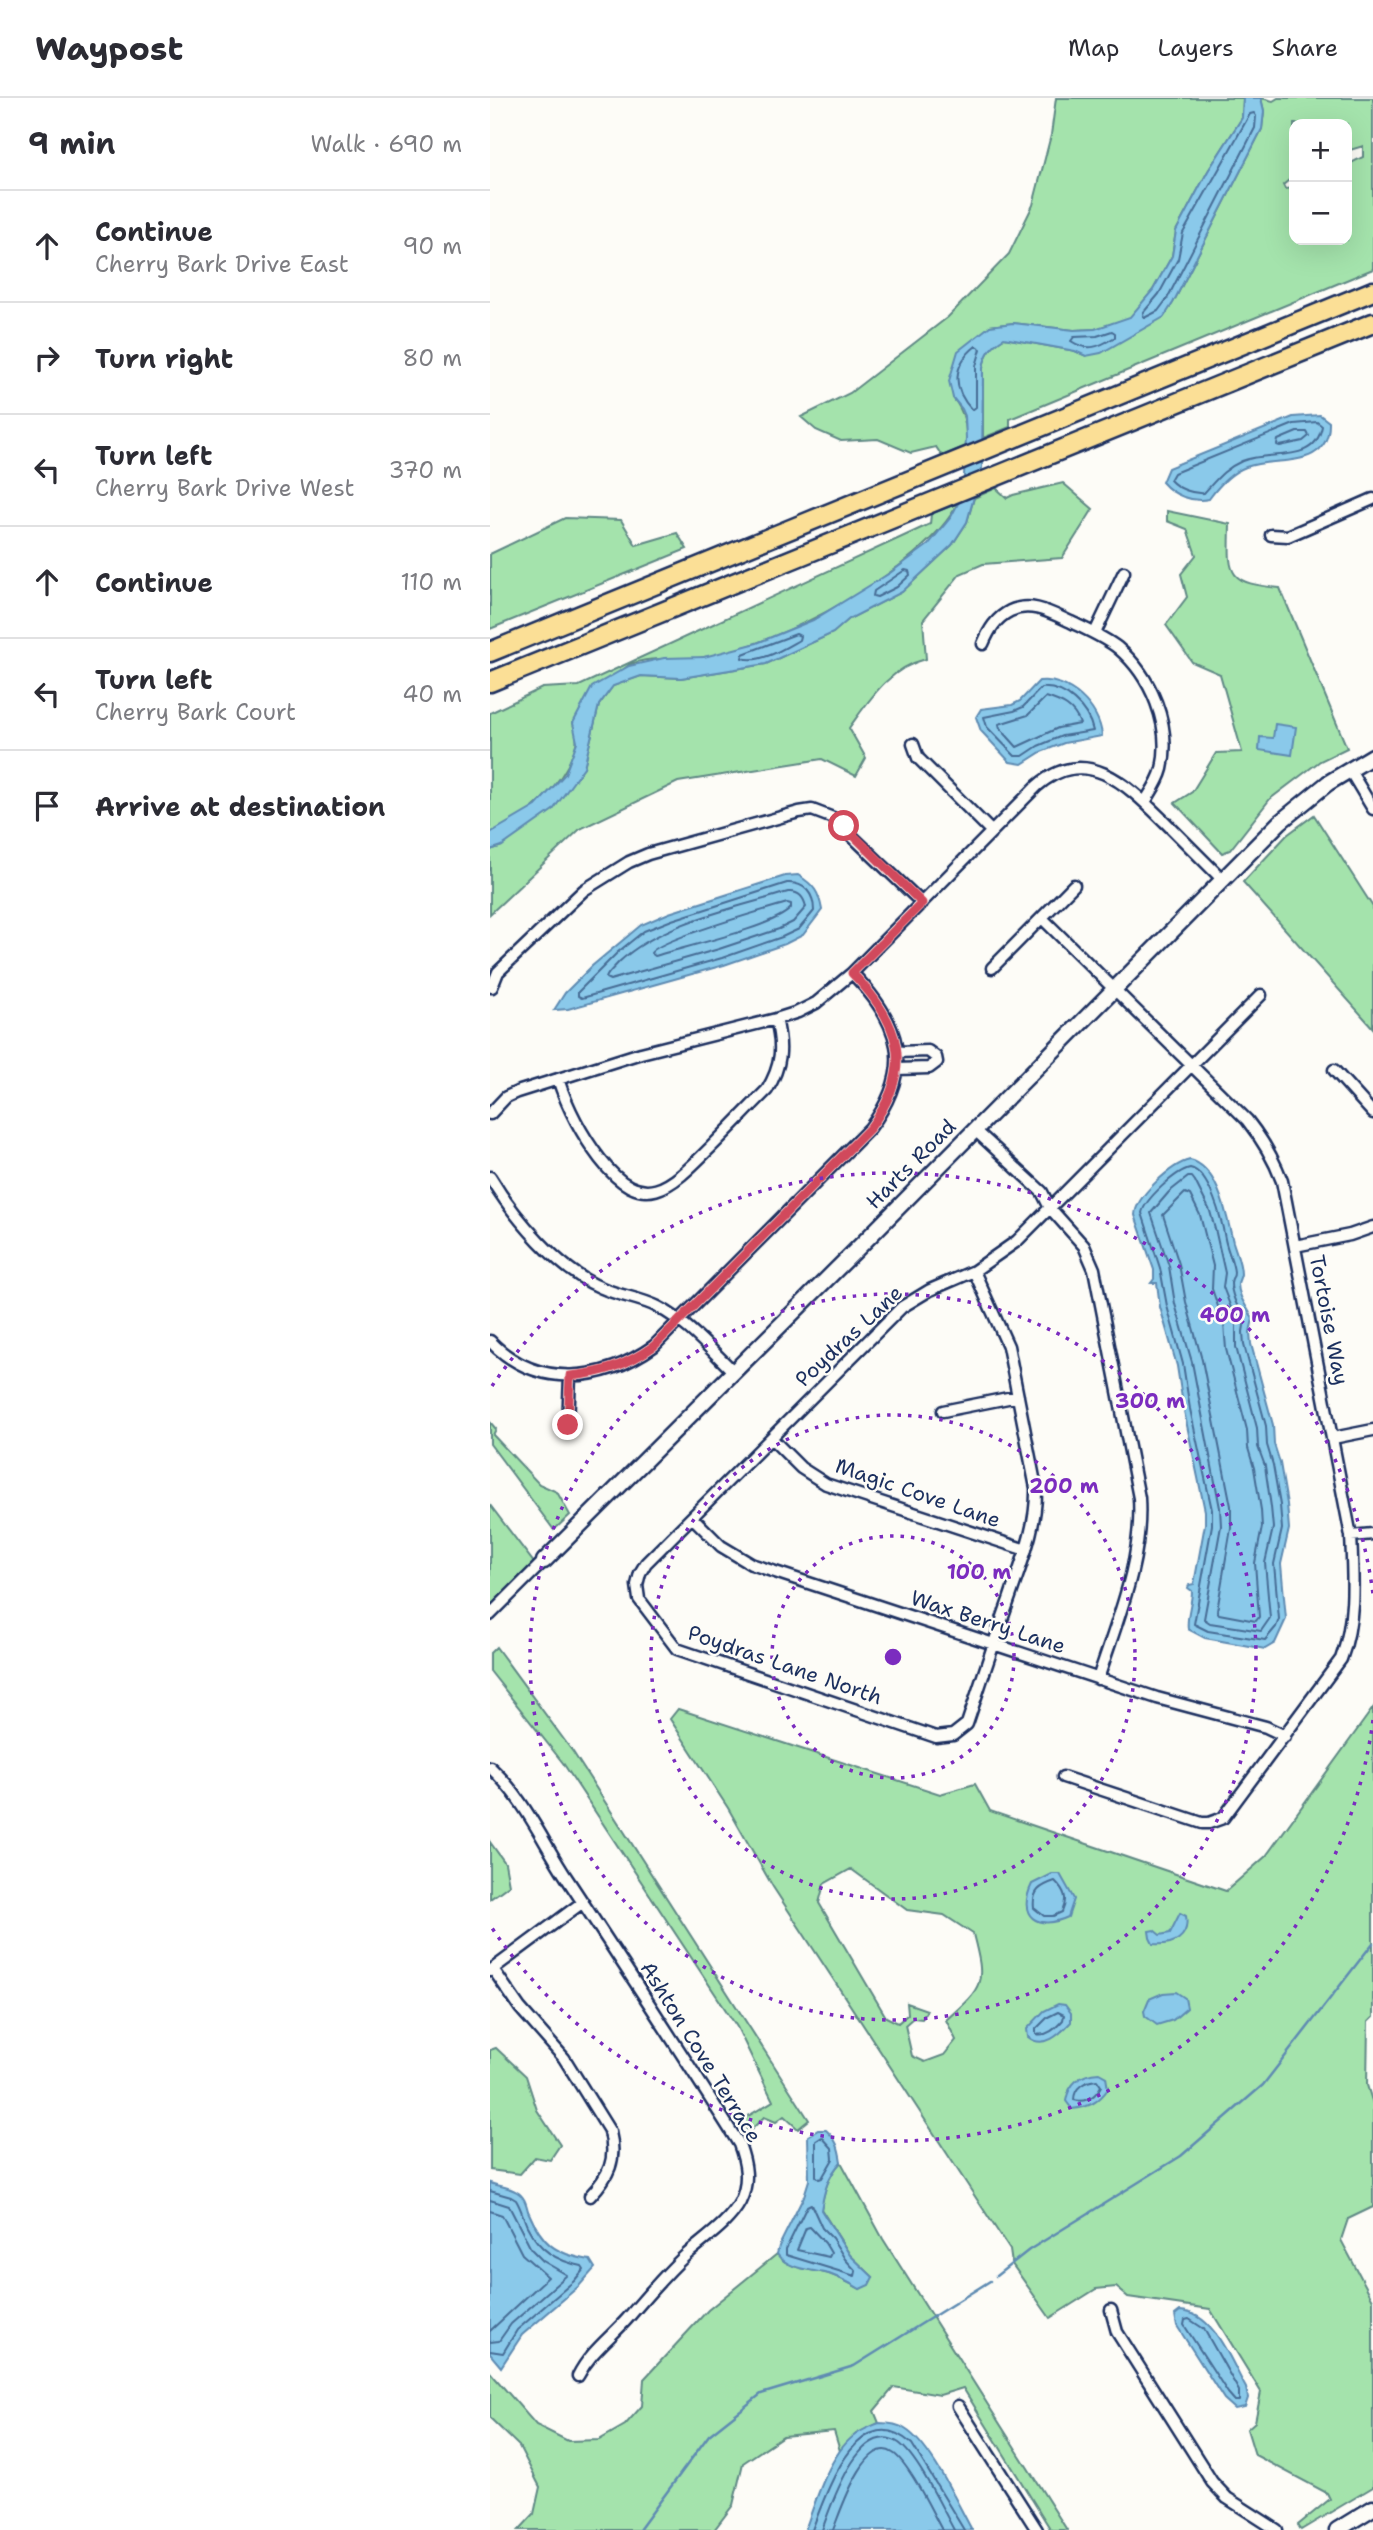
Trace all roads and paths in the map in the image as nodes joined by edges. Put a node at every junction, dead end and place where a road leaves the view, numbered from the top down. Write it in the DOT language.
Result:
graph roads {
  1 [pos="1373,291"];
  2 [pos="1373,323"];
  3 [pos="1373,499"];
  4 [pos="1271,536"];
  5 [pos="1124,572"];
  6 [pos="1095,633"];
  7 [pos="983,644"];
  8 [pos="490,652"];
  9 [pos="490,682"];
  10 [pos="913,744"];
  11 [pos="1373,756"];
  12 [pos="1349,769"];
  13 [pos="1144,802"];
  14 [pos="1373,809"];
  15 [pos="992,832"];
  16 [pos="1223,880"];
  17 [pos="1074,885"];
  18 [pos="922,903"];
  19 [pos="1042,918"];
  20 [pos="992,968"];
  21 [pos="852,973"];
  22 [pos="492,987"];
  23 [pos="1114,989"];
  24 [pos="1261,995"];
  25 [pos="776,1019"];
  26 [pos="897,1052"];
  27 [pos="1191,1066"];
  28 [pos="897,1069"];
  29 [pos="1334,1070"];
  30 [pos="558,1079"];
  31 [pos="1373,1113"];
  32 [pos="490,1114"];
  33 [pos="975,1130"];
  34 [pos="490,1177"];
  35 [pos="1050,1208"];
  36 [pos="1373,1227"];
  37 [pos="1295,1246"];
  38 [pos="974,1271"];
  39 [pos="679,1320"];
  40 [pos="490,1341"];
  41 [pos="734,1372"];
  42 [pos="570,1376"];
  43 [pos="1018,1396"];
  44 [pos="943,1411"];
  45 [pos="568,1425"];
  46 [pos="1373,1430"];
  47 [pos="771,1438"];
  48 [pos="1332,1438"];
  49 [pos="692,1517"];
  50 [pos="1373,1534"];
  51 [pos="1351,1536"];
  52 [pos="1026,1550"];
  53 [pos="544,1561"];
  54 [pos="637,1585"];
  55 [pos="490,1615"];
  56 [pos="994,1644"];
  57 [pos="1098,1679"];
  58 [pos="1285,1736"];
  59 [pos="490,1767"];
  60 [pos="1063,1777"];
  61 [pos="583,1902"];
  62 [pos="491,1970"];
  63 [pos="590,2196"];
  64 [pos="1111,2310"];
  65 [pos="578,2376"];
  66 [pos="958,2406"];
  67 [pos="1373,2508"];
  68 [pos="1037,2530"];
  69 [pos="1277,2530"];
  70 [pos="1337,2530"];
  1 -- 8 [label="highway"];
  2 -- 9 [label="highway"];
  3 -- 4 [label="street"];
  5 -- 6 [label="street"];
  6 -- 7 [label="street"];
  6 -- 13 [label="street"];
  10 -- 15 [label="street"];
  11 -- 12 [label="street, Harts Road"];
  12 -- 14 [label="street"];
  12 -- 16 [label="street, Harts Road"];
  13 -- 15 [label="street"];
  13 -- 16 [label="street"];
  15 -- 18 [label="street"];
  16 -- 23 [label="street, Harts Road"];
  17 -- 19 [label="street"];
  18 -- 21 [label="street"];
  18 -- 22 [label="street"];
  19 -- 20 [label="street"];
  19 -- 23 [label="street, Tortoise Way"];
  21 -- 25 [label="street"];
  21 -- 26 [label="street"];
  23 -- 27 [label="street, Tortoise Way"];
  23 -- 33 [label="street, Harts Road"];
  24 -- 27 [label="street, Poydras Lane"];
  25 -- 30 [label="street"];
  25 -- 30 [label="street"];
  26 -- 28 [label="street"];
  26 -- 28 [label="street"];
  27 -- 35 [label="street, Poydras Lane"];
  27 -- 37 [label="street, Tortoise Way"];
  28 -- 39 [label="street"];
  29 -- 31 [label="street"];
  30 -- 32 [label="street"];
  33 -- 35 [label="street"];
  33 -- 41 [label="street, Harts Road"];
  34 -- 39 [label="street"];
  35 -- 38 [label="street, Poydras Lane"];
  35 -- 57 [label="street"];
  36 -- 37 [label="street"];
  37 -- 48 [label="street, Tortoise Way"];
  38 -- 43 [label="street"];
  38 -- 47 [label="street, Poydras Lane"];
  39 -- 41 [label="street"];
  39 -- 42 [label="street"];
  40 -- 42 [label="street"];
  41 -- 53 [label="street, Harts Road"];
  42 -- 45 [label="street"];
  43 -- 44 [label="street"];
  43 -- 52 [label="street"];
  46 -- 48 [label="street"];
  47 -- 49 [label="street, Poydras Lane"];
  47 -- 52 [label="street, Magic Cove Lane"];
  48 -- 51 [label="street, Tortoise Way"];
  49 -- 54 [label="street, Poydras Lane"];
  49 -- 56 [label="street, Wax Berry Lane"];
  50 -- 51 [label="street"];
  51 -- 58 [label="street, Tortoise Way"];
  52 -- 56 [label="street"];
  53 -- 55 [label="street, Harts Road"];
  54 -- 56 [label="street, Poydras Lane North"];
  56 -- 57 [label="street, Wax Berry Lane"];
  57 -- 58 [label="street, Wax Berry Lane"];
  58 -- 60 [label="street, Tortoise Way"];
  59 -- 61 [label="street, Ashton Cove Terrace"];
  61 -- 62 [label="street"];
  61 -- 65 [label="street, Ashton Cove Terrace"];
  62 -- 63 [label="street"];
  64 -- 69 [label="street"];
  66 -- 68 [label="street"];
  67 -- 70 [label="street"];
}
